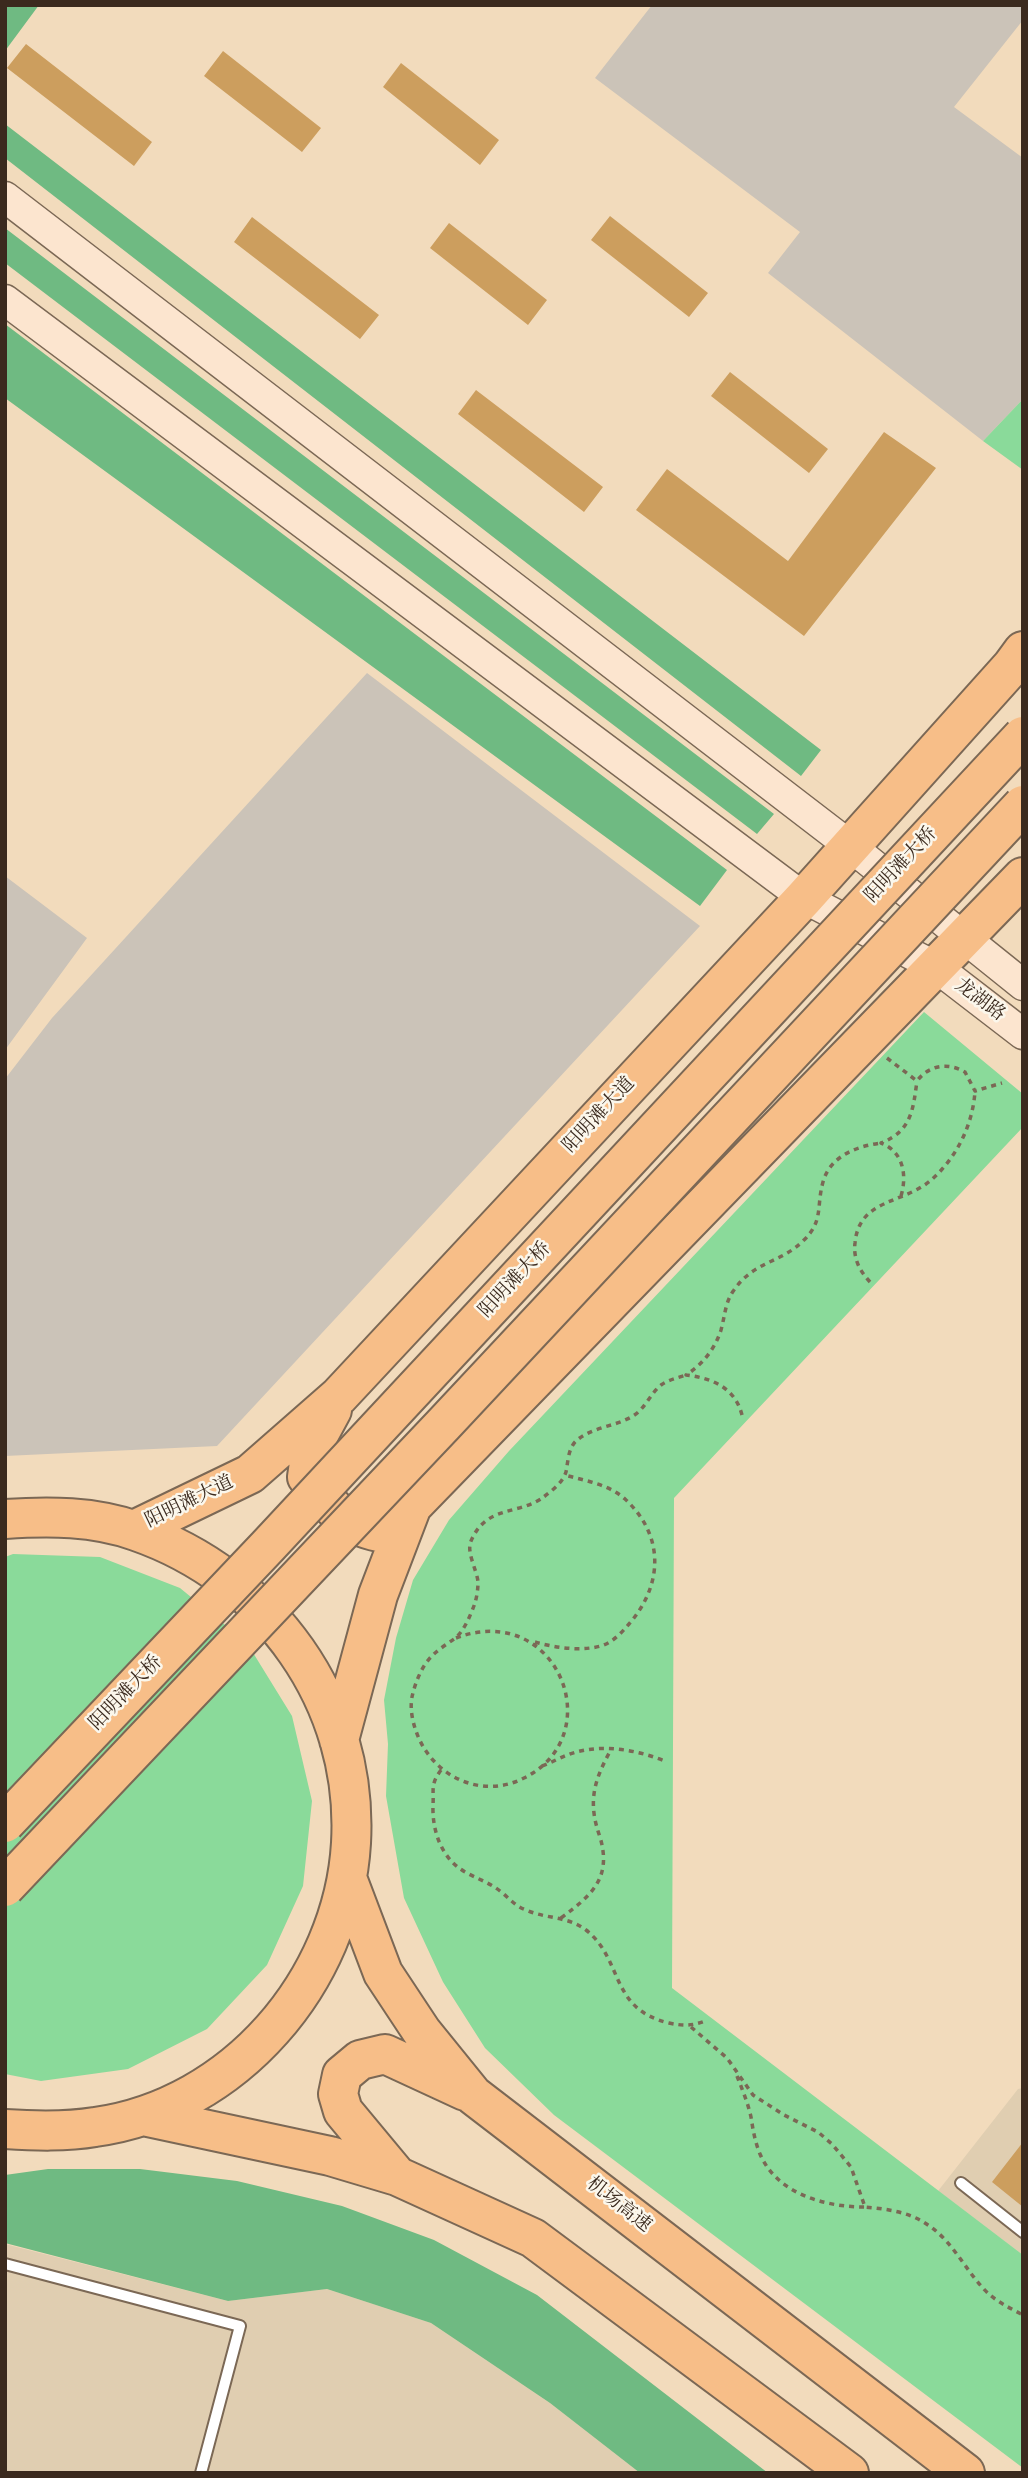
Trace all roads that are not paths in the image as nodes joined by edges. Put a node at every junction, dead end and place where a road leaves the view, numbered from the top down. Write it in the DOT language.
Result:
graph roads {
  1 [pos="5,197"];
  2 [pos="5,300"];
  3 [pos="1019,657"];
  4 [pos="1023,736"];
  5 [pos="1023,805"];
  6 [pos="850,846"];
  7 [pos="1023,877"];
  8 [pos="804,898"];
  9 [pos="964,939"];
  10 [pos="936,967"];
  11 [pos="1023,985"];
  12 [pos="1023,1034"];
  13 [pos="339,1396"];
  14 [pos="412,1506"];
  15 [pos="5,1519"];
  16 [pos="134,1530"];
  17 [pos="339,1740"];
  18 [pos="5,1823"];
  19 [pos="347,1878"];
  20 [pos="5,1887"];
  21 [pos="473,2095"];
  22 [pos="143,2116"];
  23 [pos="5,2129"];
  24 [pos="50,2132"];
  25 [pos="5,2136"];
  26 [pos="397,2176"];
  27 [pos="961,2183"];
  28 [pos="1023,2232"];
  29 [pos="5,2264"];
  30 [pos="201,2473"];
  31 [pos="849,2473"];
  32 [pos="965,2473"];
  1 -- 6 [label="main road, 龙湖路"];
  2 -- 8 [label="main road, 龙湖路"];
  3 -- 6 [label="highway, 阳明滩大道"];
  4 -- 18 [label="highway, 阳明滩大桥, bridge"];
  5 -- 20 [label="highway, bridge"];
  6 -- 8 [label="highway, 阳明滩大道"];
  6 -- 9 [label="main road, 龙湖路"];
  7 -- 9 [label="highway"];
  8 -- 10 [label="main road, 龙湖路"];
  8 -- 13 [label="highway, 阳明滩大道"];
  9 -- 10 [label="highway"];
  9 -- 11 [label="main road, 龙湖路"];
  10 -- 12 [label="main road, 龙湖路"];
  10 -- 14 [label="highway"];
  13 -- 14 [label="highway"];
  13 -- 16 [label="highway, 阳明滩大道"];
  14 -- 17 [label="highway"];
  15 -- 16 [label="highway"];
  16 -- 17 [label="highway"];
  17 -- 19 [label="highway"];
  19 -- 21 [label="highway, 机场高速"];
  19 -- 22 [label="highway"];
  21 -- 26 [label="highway"];
  21 -- 32 [label="highway, 机场高速"];
  22 -- 24 [label="highway"];
  22 -- 26 [label="highway"];
  23 -- 24 [label="highway"];
  24 -- 25 [label="highway"];
  26 -- 31 [label="highway"];
  27 -- 28 [label="lane"];
  29 -- 30 [label="lane"];
}
